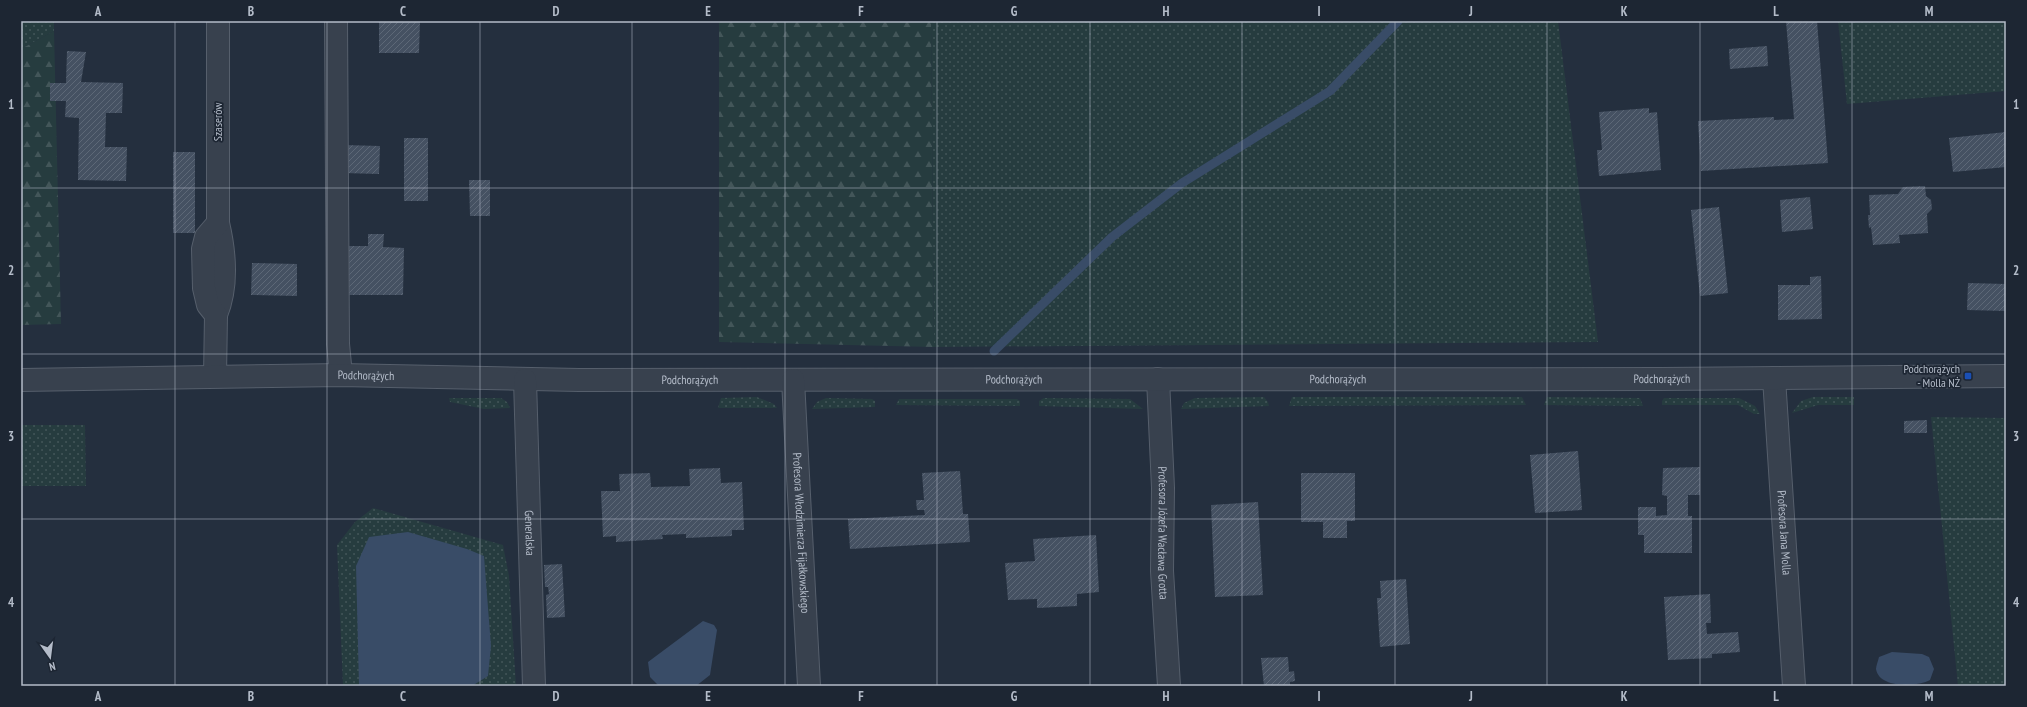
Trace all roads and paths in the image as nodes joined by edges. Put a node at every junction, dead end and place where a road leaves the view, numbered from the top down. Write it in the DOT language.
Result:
graph roads {
  1 [pos="218,21"];
  2 [pos="336,21"];
  3 [pos="341,375"];
  4 [pos="215,376"];
  5 [pos="2006,376"];
  6 [pos="1774,378"];
  7 [pos="1158,379"];
  8 [pos="21,380"];
  9 [pos="525,380"];
  10 [pos="793,380"];
  11 [pos="534,686"];
  12 [pos="809,686"];
  13 [pos="1169,686"];
  14 [pos="1794,686"];
  1 -- 4 [label="street, Szaserów"];
  2 -- 3 [label="street"];
  3 -- 4 [label="street, Podchorążych"];
  3 -- 9 [label="street, Podchorążych"];
  4 -- 8 [label="street, Podchorążych"];
  5 -- 6 [label="street, Podchorążych"];
  6 -- 7 [label="street, Podchorążych"];
  6 -- 14 [label="street, Profesora Jana Molla"];
  7 -- 10 [label="street, Podchorążych"];
  7 -- 13 [label="street, Profesora Józefa Wacława Grotta"];
  9 -- 10 [label="street, Podchorążych"];
  9 -- 11 [label="street, Generalska"];
  10 -- 12 [label="street, Profesora Włodzimierza Fijałkowskiego"];
}
